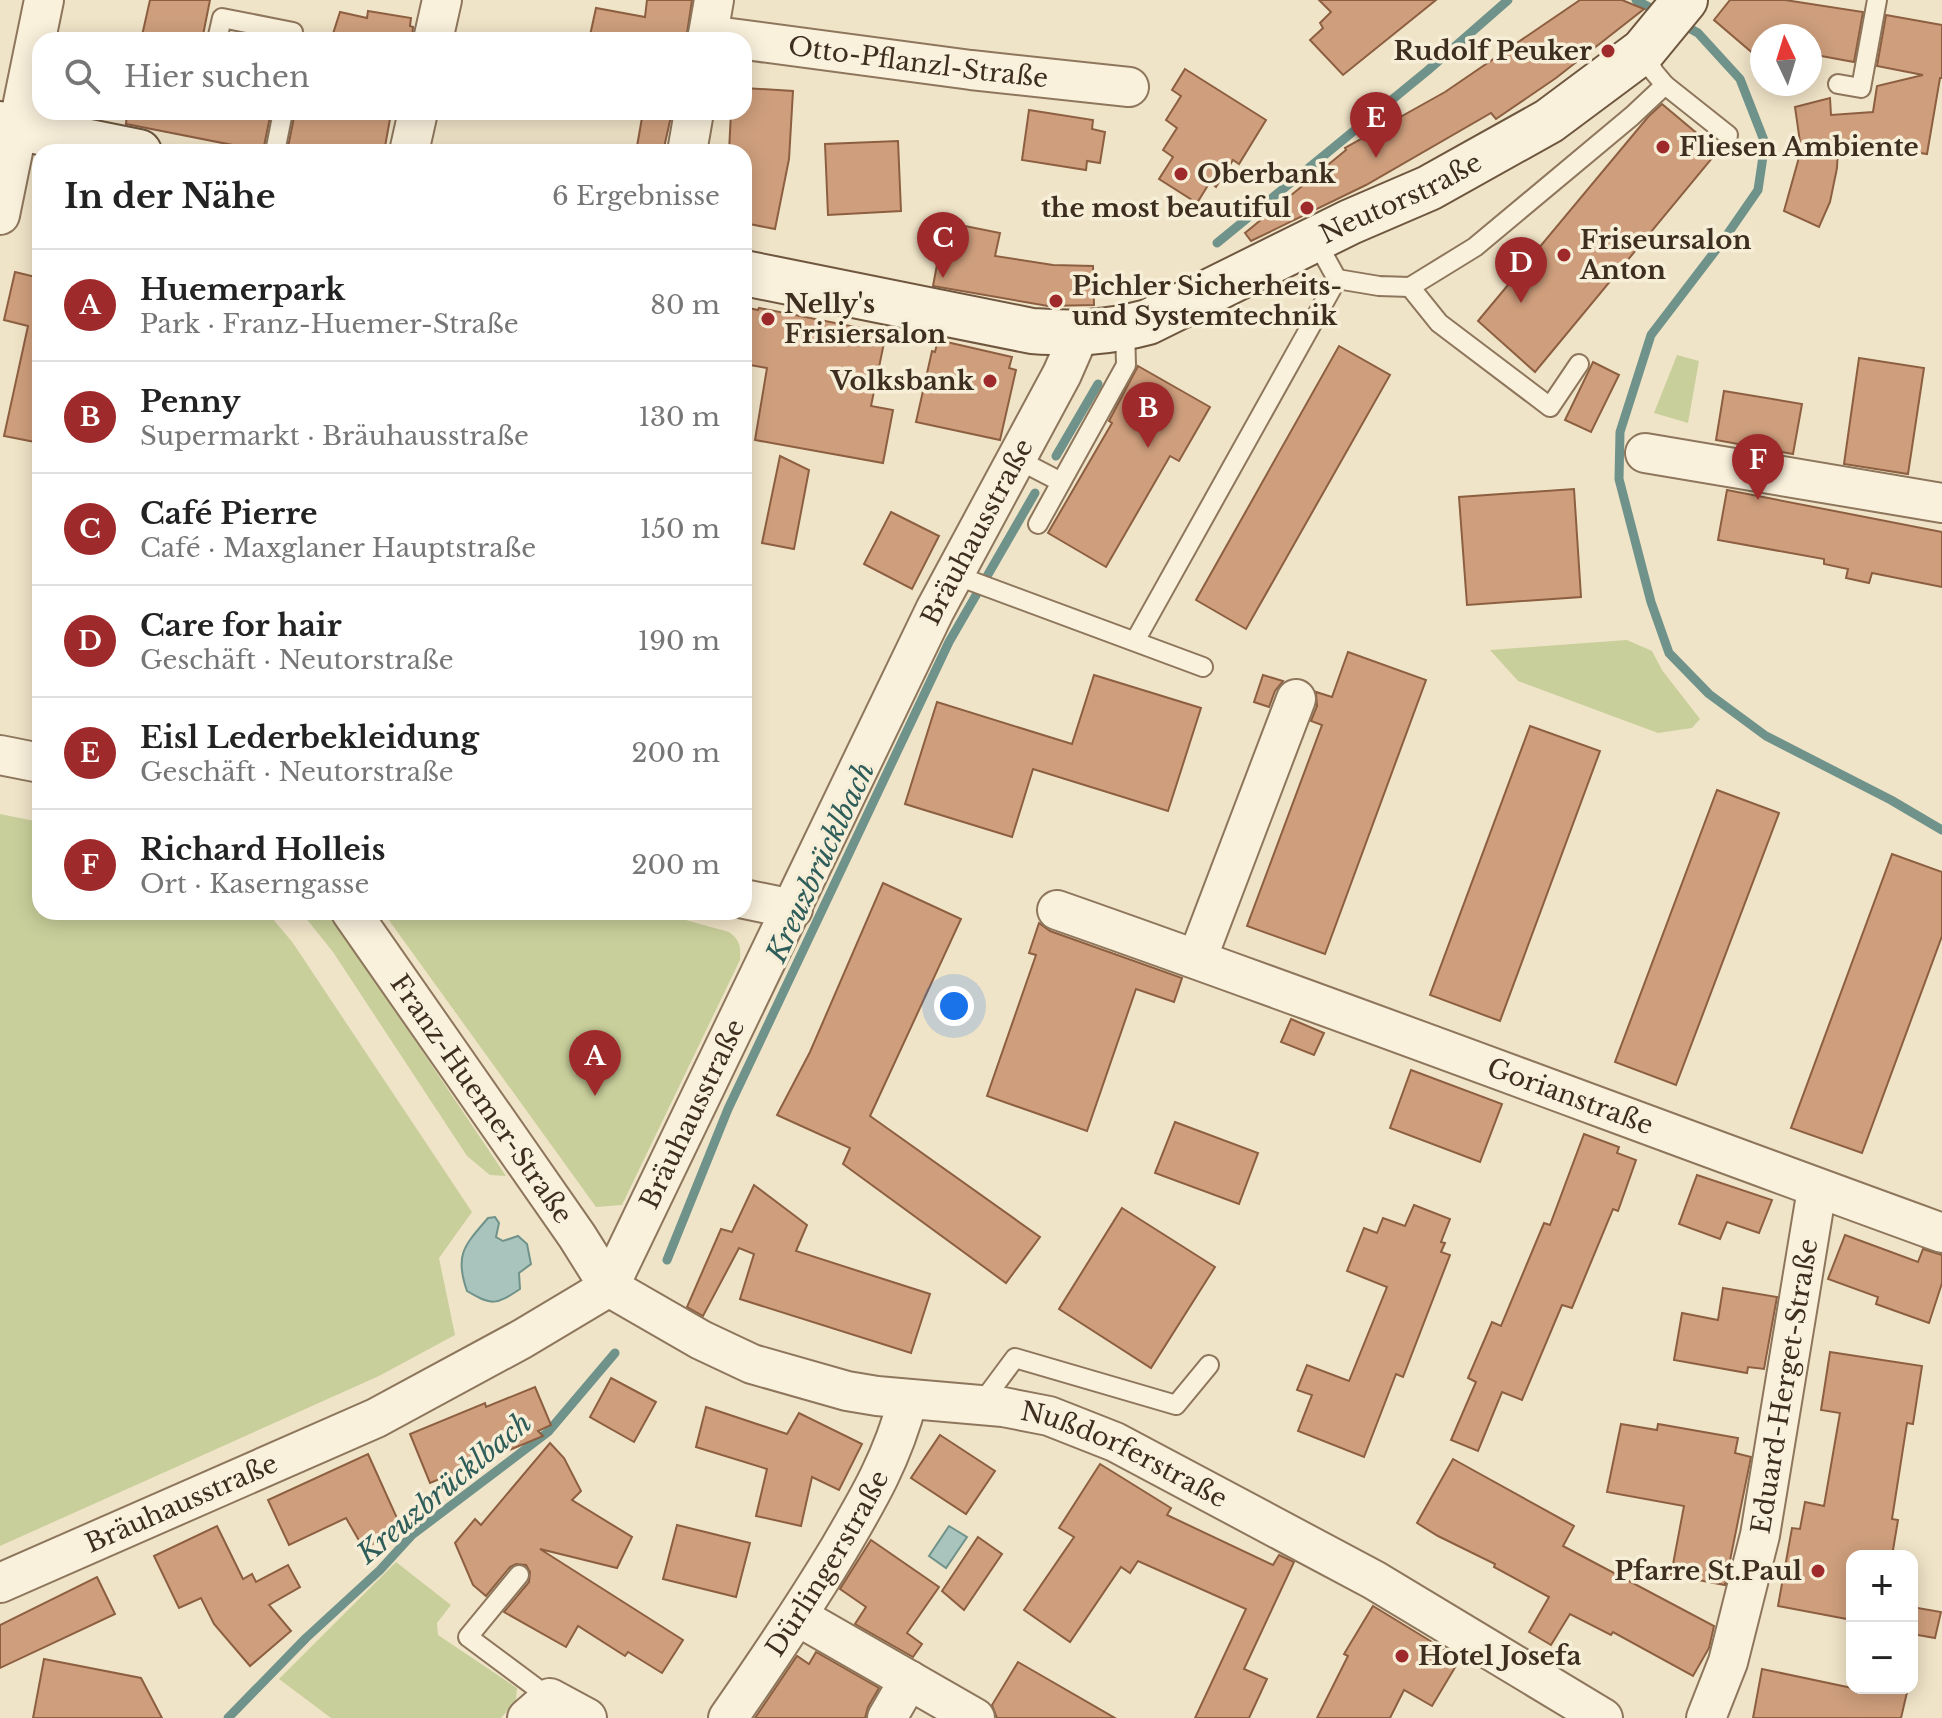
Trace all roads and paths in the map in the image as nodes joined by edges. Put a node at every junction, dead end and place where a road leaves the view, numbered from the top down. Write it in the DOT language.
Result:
graph roads {
  1 [pos="44,0"];
  2 [pos="442,0"];
  3 [pos="1877,0"];
  4 [pos="710,25"];
  5 [pos="35,32"];
  6 [pos="219,32"];
  7 [pos="293,32"];
  8 [pos="435,32"];
  9 [pos="751,32"];
  10 [pos="752,32"];
  11 [pos="1667,35"];
  12 [pos="32,43"];
  13 [pos="1838,84"];
  14 [pos="1129,87"];
  15 [pos="281,120"];
  16 [pos="416,120"];
  17 [pos="693,120"];
  18 [pos="9,126"];
  19 [pos="1728,135"];
  20 [pos="99,144"];
  21 [pos="277,144"];
  22 [pos="411,144"];
  23 [pos="688,144"];
  24 [pos="0,215"];
  25 [pos="1316,241"];
  26 [pos="752,275"];
  27 [pos="1337,279"];
  28 [pos="1410,287"];
  29 [pos="1125,328"];
  30 [pos="1079,335"];
  31 [pos="1579,364"];
  32 [pos="1645,453"];
  33 [pos="1017,459"];
  34 [pos="1061,482"];
  35 [pos="1942,503"];
  36 [pos="1038,524"];
  37 [pos="972,581"];
  38 [pos="1135,641"];
  39 [pos="1203,667"];
  40 [pos="1296,699"];
  41 [pos="0,755"];
  42 [pos="32,761"];
  43 [pos="752,901"];
  44 [pos="793,909"];
  45 [pos="1057,910"];
  46 [pos="357,920"];
  47 [pos="1197,959"];
  48 [pos="1817,1189"];
  49 [pos="1942,1233"];
  50 [pos="609,1287"];
  51 [pos="1209,1365"];
  52 [pos="908,1399"];
  53 [pos="980,1405"];
  54 [pos="519,1575"];
  55 [pos="0,1583"];
  56 [pos="799,1617"];
  57 [pos="909,1680"];
  58 [pos="538,1708"];
  59 [pos="587,1718"];
  60 [pos="728,1718"];
  61 [pos="887,1718"];
  62 [pos="975,1718"];
  63 [pos="1603,1718"];
  64 [pos="1706,1718"];
  1 -- 5 [label="street"];
  2 -- 8 [label="street"];
  3 -- 13 [label="lane"];
  4 -- 9 [label="street, Otto-Pflanzl-Straße"];
  6 -- 7 [label="lane"];
  10 -- 14 [label="street, Otto-Pflanzl-Straße"];
  11 -- 19 [label="lane"];
  11 -- 25 [label="street, Neutorstraße"];
  11 -- 28 [label="lane"];
  12 -- 18 [label="street"];
  15 -- 21 [label="lane"];
  16 -- 22 [label="street"];
  17 -- 23 [label="street"];
  18 -- 20 [label="street"];
  18 -- 24 [label="street"];
  25 -- 27 [label="lane"];
  25 -- 29 [label="street, Neutorstraße"];
  26 -- 30 [label="street, Neutorstraße"];
  27 -- 28 [label="lane"];
  27 -- 38 [label="lane"];
  28 -- 31 [label="lane"];
  29 -- 30 [label="street, Neutorstraße"];
  29 -- 34 [label="lane"];
  30 -- 33 [label="street, Bräuhausstraße"];
  32 -- 35 [label="street"];
  33 -- 34 [label="lane"];
  33 -- 37 [label="street, Bräuhausstraße"];
  34 -- 36 [label="lane"];
  37 -- 38 [label="lane"];
  37 -- 44 [label="street, Bräuhausstraße"];
  38 -- 39 [label="lane"];
  40 -- 47 [label="street"];
  41 -- 42 [label="street"];
  43 -- 44 [label="street"];
  44 -- 50 [label="street, Bräuhausstraße"];
  45 -- 47 [label="street, Gorianstraße"];
  46 -- 50 [label="street, Franz-Huemer-Straße"];
  47 -- 48 [label="street, Gorianstraße"];
  48 -- 49 [label="street, Gorianstraße"];
  48 -- 64 [label="street, Eduard-Herget-Straße"];
  50 -- 52 [label="street, Nußdorferstraße"];
  50 -- 55 [label="street, Bräuhausstraße"];
  51 -- 53 [label="lane"];
  52 -- 53 [label="street, Nußdorferstraße"];
  52 -- 56 [label="street, Dürlingerstraße"];
  53 -- 63 [label="street, Nußdorferstraße"];
  54 -- 58 [label="lane"];
  56 -- 57 [label="street"];
  56 -- 60 [label="street, Dürlingerstraße"];
  57 -- 61 [label="street"];
  57 -- 62 [label="street"];
  58 -- 59 [label="street"];
}
